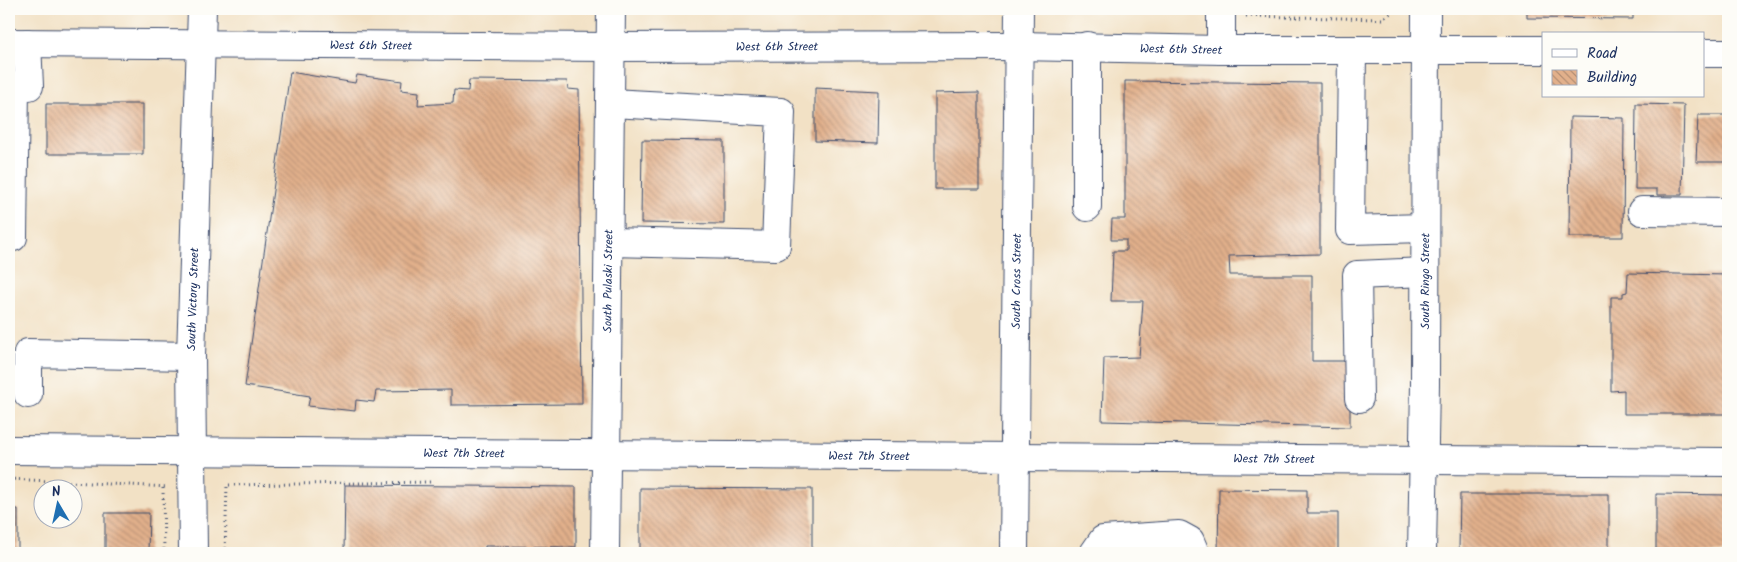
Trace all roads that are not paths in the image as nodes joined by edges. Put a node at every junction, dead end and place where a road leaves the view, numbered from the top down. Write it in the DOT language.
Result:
graph roads {
  1 [pos="202,9"];
  2 [pos="611,9"];
  3 [pos="1019,9"];
  4 [pos="1426,9"];
  5 [pos="1221,12"];
  6 [pos="18,43"];
  7 [pos="202,44"];
  8 [pos="1018,46"];
  9 [pos="1087,46"];
  10 [pos="611,47"];
  11 [pos="1425,49"];
  12 [pos="1221,50"];
  13 [pos="1542,50"];
  14 [pos="1352,51"];
  15 [pos="1704,52"];
  16 [pos="1728,53"];
  17 [pos="611,103"];
  18 [pos="1087,207"];
  19 [pos="1642,211"];
  20 [pos="1728,212"];
  21 [pos="1425,228"];
  22 [pos="9,237"];
  23 [pos="610,242"];
  24 [pos="1425,272"];
  25 [pos="191,356"];
  26 [pos="28,394"];
  27 [pos="1359,398"];
  28 [pos="9,450"];
  29 [pos="193,451"];
  30 [pos="607,454"];
  31 [pos="1015,457"];
  32 [pos="1424,459"];
  33 [pos="1728,462"];
  34 [pos="193,553"];
  35 [pos="605,553"];
  36 [pos="1014,553"];
  37 [pos="1094,553"];
  38 [pos="1196,553"];
  39 [pos="1422,553"];
  1 -- 7 [label="street, South Victory Street"];
  2 -- 10 [label="street, South Pulaski Street"];
  3 -- 8 [label="street, South Cross Street"];
  4 -- 11 [label="street, South Ringo Street"];
  5 -- 12 [label="street"];
  6 -- 7 [label="street, West 6th Street"];
  6 -- 22 [label="street"];
  7 -- 10 [label="street, West 6th Street"];
  7 -- 25 [label="street, South Victory Street"];
  8 -- 9 [label="street, West 6th Street"];
  8 -- 10 [label="street, West 6th Street"];
  8 -- 31 [label="street, South Cross Street"];
  9 -- 12 [label="street, West 6th Street"];
  9 -- 18 [label="street"];
  10 -- 17 [label="street, South Pulaski Street"];
  11 -- 13 [label="street, West 6th Street"];
  11 -- 14 [label="street, West 6th Street"];
  11 -- 21 [label="street, South Ringo Street"];
  12 -- 14 [label="street, West 6th Street"];
  14 -- 21 [label="street"];
  15 -- 16 [label="street"];
  17 -- 23 [label="street, South Pulaski Street"];
  17 -- 23 [label="street"];
  19 -- 20 [label="street"];
  21 -- 24 [label="street, South Ringo Street"];
  23 -- 30 [label="street, South Pulaski Street"];
  24 -- 27 [label="street"];
  24 -- 32 [label="street, South Ringo Street"];
  25 -- 26 [label="street"];
  25 -- 29 [label="street, South Victory Street"];
  28 -- 29 [label="street, West 7th Street"];
  29 -- 30 [label="street, West 7th Street"];
  29 -- 34 [label="street, South Victory Street"];
  30 -- 31 [label="street, West 7th Street"];
  30 -- 35 [label="street, South Pulaski Street"];
  31 -- 32 [label="street, West 7th Street"];
  31 -- 36 [label="street, South Cross Street"];
  32 -- 33 [label="street, West 7th Street"];
  32 -- 39 [label="street, South Ringo Street"];
  37 -- 38 [label="street"];
}
